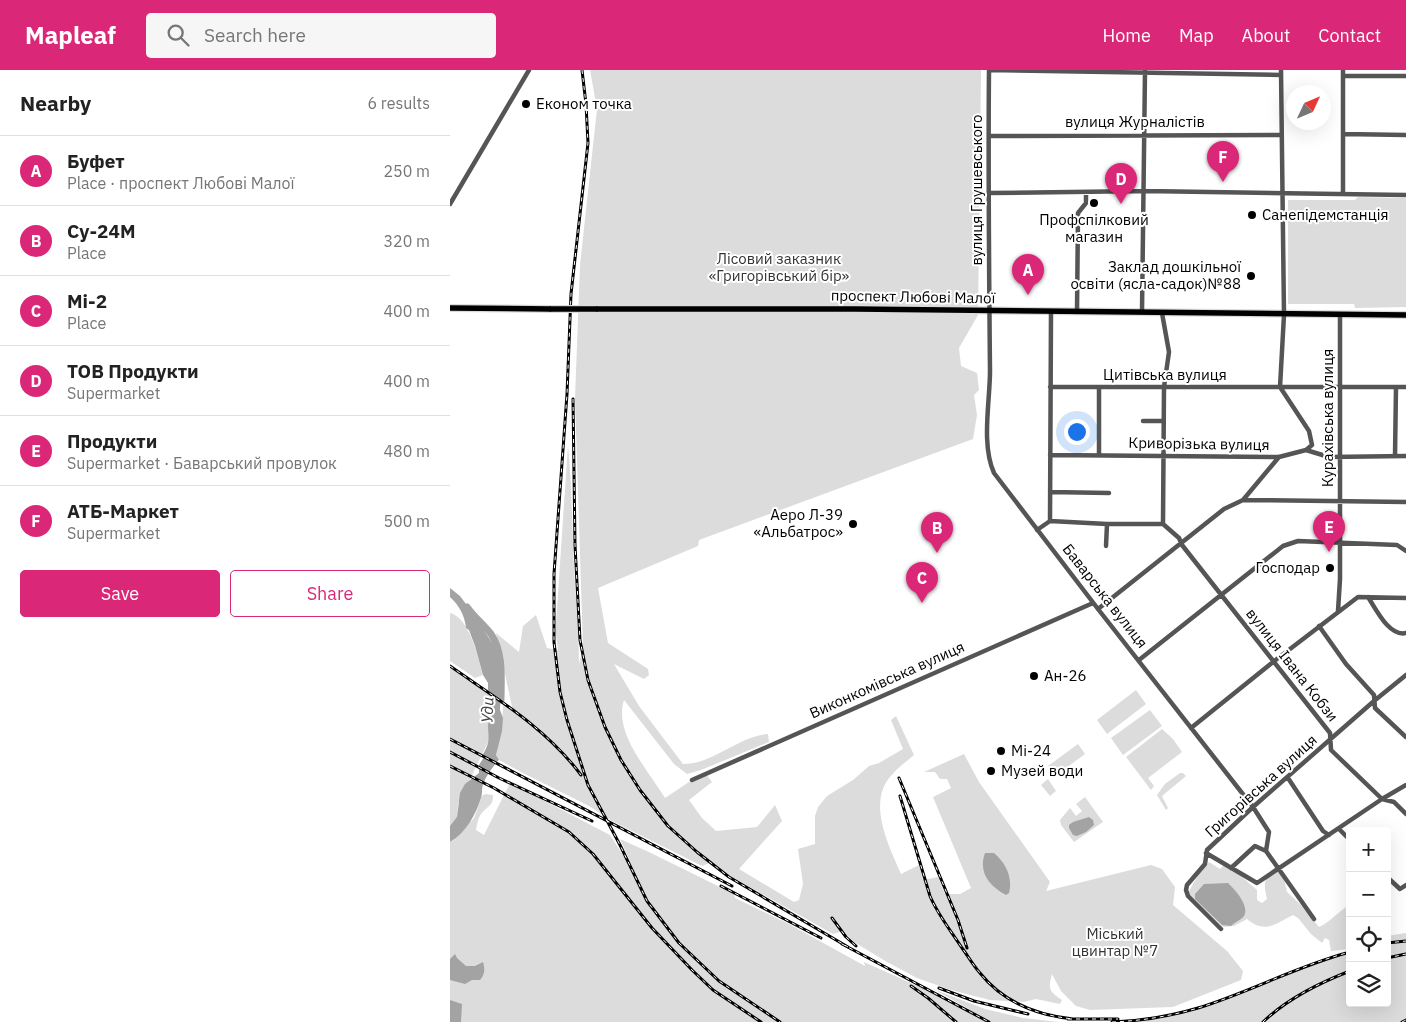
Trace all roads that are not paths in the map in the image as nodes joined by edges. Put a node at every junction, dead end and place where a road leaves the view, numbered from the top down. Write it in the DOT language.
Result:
graph roads {
  1 [pos="529,70"];
  2 [pos="990,70"];
  3 [pos="1145,71"];
  4 [pos="1281,73"];
  5 [pos="1343,73"];
  6 [pos="1406,76"];
  7 [pos="1146,134"];
  8 [pos="1343,134"];
  9 [pos="1281,135"];
  10 [pos="1406,135"];
  11 [pos="989,136"];
  12 [pos="1145,191"];
  13 [pos="1086,192"];
  14 [pos="989,193"];
  15 [pos="1282,193"];
  16 [pos="1343,193"];
  17 [pos="1406,195"];
  18 [pos="450,204"];
  19 [pos="450,308"];
  20 [pos="989,311"];
  21 [pos="1051,312"];
  22 [pos="1077,312"];
  23 [pos="1142,312"];
  24 [pos="1162,313"];
  25 [pos="1284,315"];
  26 [pos="1340,315"];
  27 [pos="1406,316"];
  28 [pos="1280,387"];
  29 [pos="1396,387"];
  30 [pos="1406,387"];
  31 [pos="1050,388"];
  32 [pos="1099,388"];
  33 [pos="1164,388"];
  34 [pos="1340,388"];
  35 [pos="1143,421"];
  36 [pos="1163,421"];
  37 [pos="1306,450"];
  38 [pos="1050,455"];
  39 [pos="1099,455"];
  40 [pos="1163,455"];
  41 [pos="1395,456"];
  42 [pos="1406,456"];
  43 [pos="1279,457"];
  44 [pos="1340,457"];
  45 [pos="1050,492"];
  46 [pos="1109,493"];
  47 [pos="1242,500"];
  48 [pos="1340,502"];
  49 [pos="1406,502"];
  50 [pos="1050,521"];
  51 [pos="1107,524"];
  52 [pos="1163,524"];
  53 [pos="1037,530"];
  54 [pos="1181,543"];
  55 [pos="1340,543"];
  56 [pos="1106,546"];
  57 [pos="1406,551"];
  58 [pos="1222,594"];
  59 [pos="1368,597"];
  60 [pos="1406,598"];
  61 [pos="1093,603"];
  62 [pos="1098,609"];
  63 [pos="1338,611"];
  64 [pos="1319,626"];
  65 [pos="1404,633"];
  66 [pos="1140,660"];
  67 [pos="1273,662"];
  68 [pos="1406,674"];
  69 [pos="1374,701"];
  70 [pos="1191,728"];
  71 [pos="1406,737"];
  72 [pos="1330,741"];
  73 [pos="1288,778"];
  74 [pos="692,780"];
  75 [pos="1406,785"];
  76 [pos="1382,799"];
  77 [pos="1253,807"];
  78 [pos="1406,814"];
  79 [pos="1338,829"];
  80 [pos="1329,835"];
  81 [pos="1346,836"];
  82 [pos="1266,851"];
  83 [pos="1206,853"];
  84 [pos="1231,868"];
  85 [pos="1278,869"];
  86 [pos="1391,881"];
  87 [pos="1406,885"];
  88 [pos="1314,919"];
  89 [pos="1221,929"];
  1 -- 18 [label="street"];
  2 -- 3 [label="street"];
  2 -- 11 [label="street, вулиця Грушевського"];
  3 -- 4 [label="street"];
  3 -- 7 [label="street"];
  4 -- 9 [label="street"];
  5 -- 6 [label="street"];
  5 -- 8 [label="street"];
  7 -- 9 [label="street, вулиця Журналістів"];
  7 -- 11 [label="street, вулиця Журналістів"];
  7 -- 12 [label="street"];
  8 -- 10 [label="street"];
  8 -- 16 [label="street"];
  9 -- 15 [label="street"];
  11 -- 14 [label="street, вулиця Грушевського"];
  12 -- 13 [label="street"];
  12 -- 15 [label="street"];
  12 -- 23 [label="street"];
  13 -- 14 [label="street"];
  13 -- 22 [label="street"];
  14 -- 20 [label="street, вулиця Грушевського"];
  15 -- 16 [label="street"];
  15 -- 25 [label="street"];
  16 -- 17 [label="street"];
  19 -- 20 [label="main road, проспект Любові Малої, bridge"];
  20 -- 21 [label="main road, проспект Любові Малої"];
  20 -- 53 [label="street, Баварська вулиця"];
  21 -- 22 [label="main road, проспект Любові Малої"];
  21 -- 31 [label="street"];
  22 -- 23 [label="main road, проспект Любові Малої"];
  23 -- 24 [label="main road, проспект Любові Малої"];
  24 -- 25 [label="main road, проспект Любові Малої"];
  24 -- 33 [label="street"];
  25 -- 26 [label="main road, проспект Любові Малої"];
  25 -- 28 [label="street"];
  26 -- 27 [label="main road, проспект Любові Малої"];
  26 -- 34 [label="street, Курахівська вулиця"];
  28 -- 33 [label="street, Цитівська вулиця"];
  28 -- 34 [label="street, Цитівська вулиця"];
  28 -- 37 [label="street"];
  29 -- 30 [label="street, Цитівська вулиця"];
  29 -- 34 [label="street, Цитівська вулиця"];
  29 -- 41 [label="street"];
  31 -- 32 [label="street, Цитівська вулиця"];
  31 -- 38 [label="street"];
  32 -- 33 [label="street, Цитівська вулиця"];
  32 -- 39 [label="street"];
  33 -- 36 [label="street"];
  34 -- 44 [label="street, Курахівська вулиця"];
  35 -- 36 [label="street"];
  36 -- 40 [label="street"];
  37 -- 43 [label="street, Криворізька вулиця"];
  37 -- 44 [label="street"];
  38 -- 39 [label="street, Криворізька вулиця"];
  38 -- 45 [label="street"];
  39 -- 40 [label="street, Криворізька вулиця"];
  40 -- 43 [label="street, Криворізька вулиця"];
  40 -- 52 [label="street"];
  41 -- 42 [label="street"];
  41 -- 44 [label="street"];
  43 -- 47 [label="street"];
  44 -- 48 [label="street, Курахівська вулиця"];
  45 -- 46 [label="street"];
  45 -- 50 [label="street"];
  47 -- 48 [label="street"];
  47 -- 54 [label="street"];
  48 -- 49 [label="street"];
  48 -- 55 [label="street, Курахівська вулиця"];
  50 -- 51 [label="street"];
  50 -- 53 [label="street"];
  51 -- 52 [label="street"];
  51 -- 56 [label="street"];
  52 -- 54 [label="street, вулиця Івана Кобзи"];
  53 -- 61 [label="street, Баварська вулиця"];
  54 -- 58 [label="street, вулиця Івана Кобзи"];
  54 -- 62 [label="street"];
  55 -- 57 [label="street"];
  55 -- 58 [label="street"];
  55 -- 63 [label="street, Курахівська вулиця"];
  58 -- 66 [label="street"];
  58 -- 67 [label="street, вулиця Івана Кобзи"];
  59 -- 60 [label="street"];
  59 -- 63 [label="street"];
  59 -- 65 [label="street"];
  61 -- 62 [label="street, Баварська вулиця"];
  61 -- 74 [label="street, Виконкомівська вулиця"];
  62 -- 66 [label="street, Баварська вулиця"];
  63 -- 64 [label="street"];
  64 -- 67 [label="street"];
  64 -- 69 [label="street"];
  66 -- 70 [label="street, Баварська вулиця"];
  67 -- 70 [label="street"];
  67 -- 72 [label="street, вулиця Івана Кобзи"];
  68 -- 69 [label="street, Григорівська вулиця"];
  69 -- 71 [label="street"];
  69 -- 72 [label="street, Григорівська вулиця"];
  70 -- 77 [label="street, Баварська вулиця"];
  72 -- 73 [label="street, Григорівська вулиця"];
  72 -- 76 [label="street, вулиця Івана Кобзи"];
  73 -- 77 [label="street, Григорівська вулиця"];
  73 -- 80 [label="street"];
  75 -- 76 [label="street"];
  76 -- 78 [label="street, вулиця Івана Кобзи"];
  76 -- 79 [label="street"];
  77 -- 82 [label="street, Баварська вулиця"];
  77 -- 83 [label="street, Григорівська вулиця"];
  79 -- 80 [label="street"];
  79 -- 81 [label="street"];
  80 -- 85 [label="street"];
  82 -- 84 [label="street"];
  82 -- 85 [label="street"];
  83 -- 84 [label="street"];
  83 -- 89 [label="street, Григорівська вулиця"];
  84 -- 85 [label="street"];
  85 -- 88 [label="street"];
  86 -- 87 [label="street"];
}
